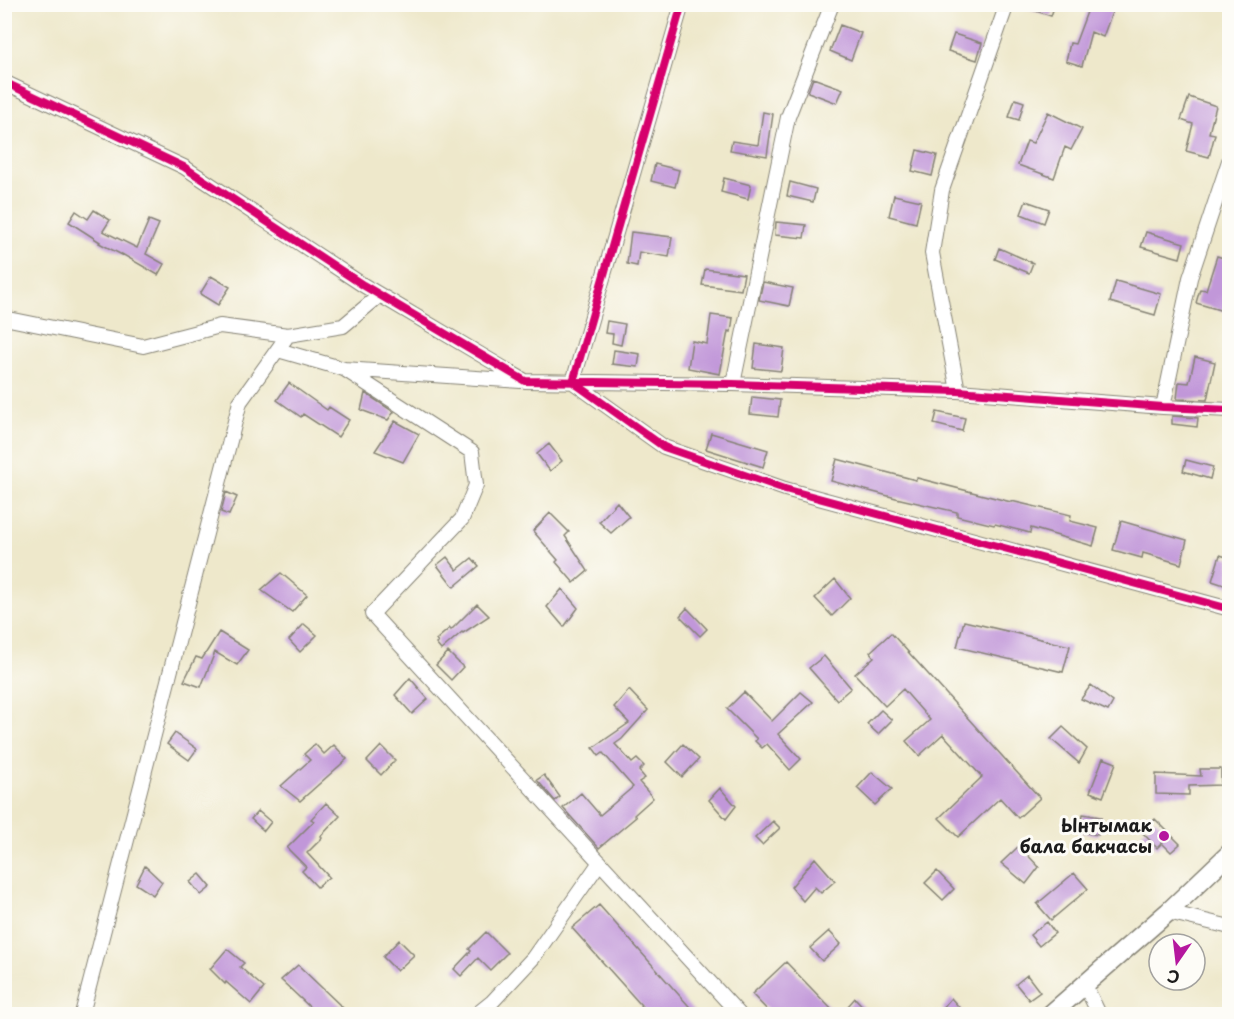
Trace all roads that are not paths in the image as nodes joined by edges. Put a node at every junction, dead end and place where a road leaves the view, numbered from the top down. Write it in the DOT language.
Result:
graph roads {
  1 [pos="682,4"];
  2 [pos="832,4"];
  3 [pos="1007,4"];
  4 [pos="4,82"];
  5 [pos="1230,158"];
  6 [pos="380,295"];
  7 [pos="4,318"];
  8 [pos="288,335"];
  9 [pos="278,350"];
  10 [pos="344,369"];
  11 [pos="525,381"];
  12 [pos="573,382"];
  13 [pos="733,384"];
  14 [pos="957,391"];
  15 [pos="1163,407"];
  16 [pos="1230,410"];
  17 [pos="1230,609"];
  18 [pos="1230,853"];
  19 [pos="600,862"];
  20 [pos="1168,912"];
  21 [pos="1230,927"];
  22 [pos="1084,985"];
  23 [pos="82,1014"];
  24 [pos="477,1014"];
  25 [pos="738,1014"];
  26 [pos="1051,1014"];
  27 [pos="1099,1014"];
  1 -- 12 [label="street"];
  2 -- 13 [label="street"];
  3 -- 14 [label="street"];
  4 -- 6 [label="street"];
  5 -- 15 [label="street"];
  6 -- 8 [label="street"];
  6 -- 11 [label="street"];
  7 -- 8 [label="street"];
  8 -- 9 [label="street"];
  9 -- 10 [label="street"];
  9 -- 23 [label="street"];
  10 -- 11 [label="street"];
  10 -- 19 [label="street"];
  11 -- 12 [label="street"];
  12 -- 13 [label="street"];
  12 -- 17 [label="street"];
  13 -- 14 [label="street"];
  14 -- 15 [label="street"];
  15 -- 16 [label="street"];
  18 -- 20 [label="street"];
  19 -- 24 [label="street"];
  19 -- 25 [label="street"];
  20 -- 21 [label="street"];
  20 -- 22 [label="street"];
  22 -- 26 [label="street"];
  22 -- 27 [label="street"];
}
